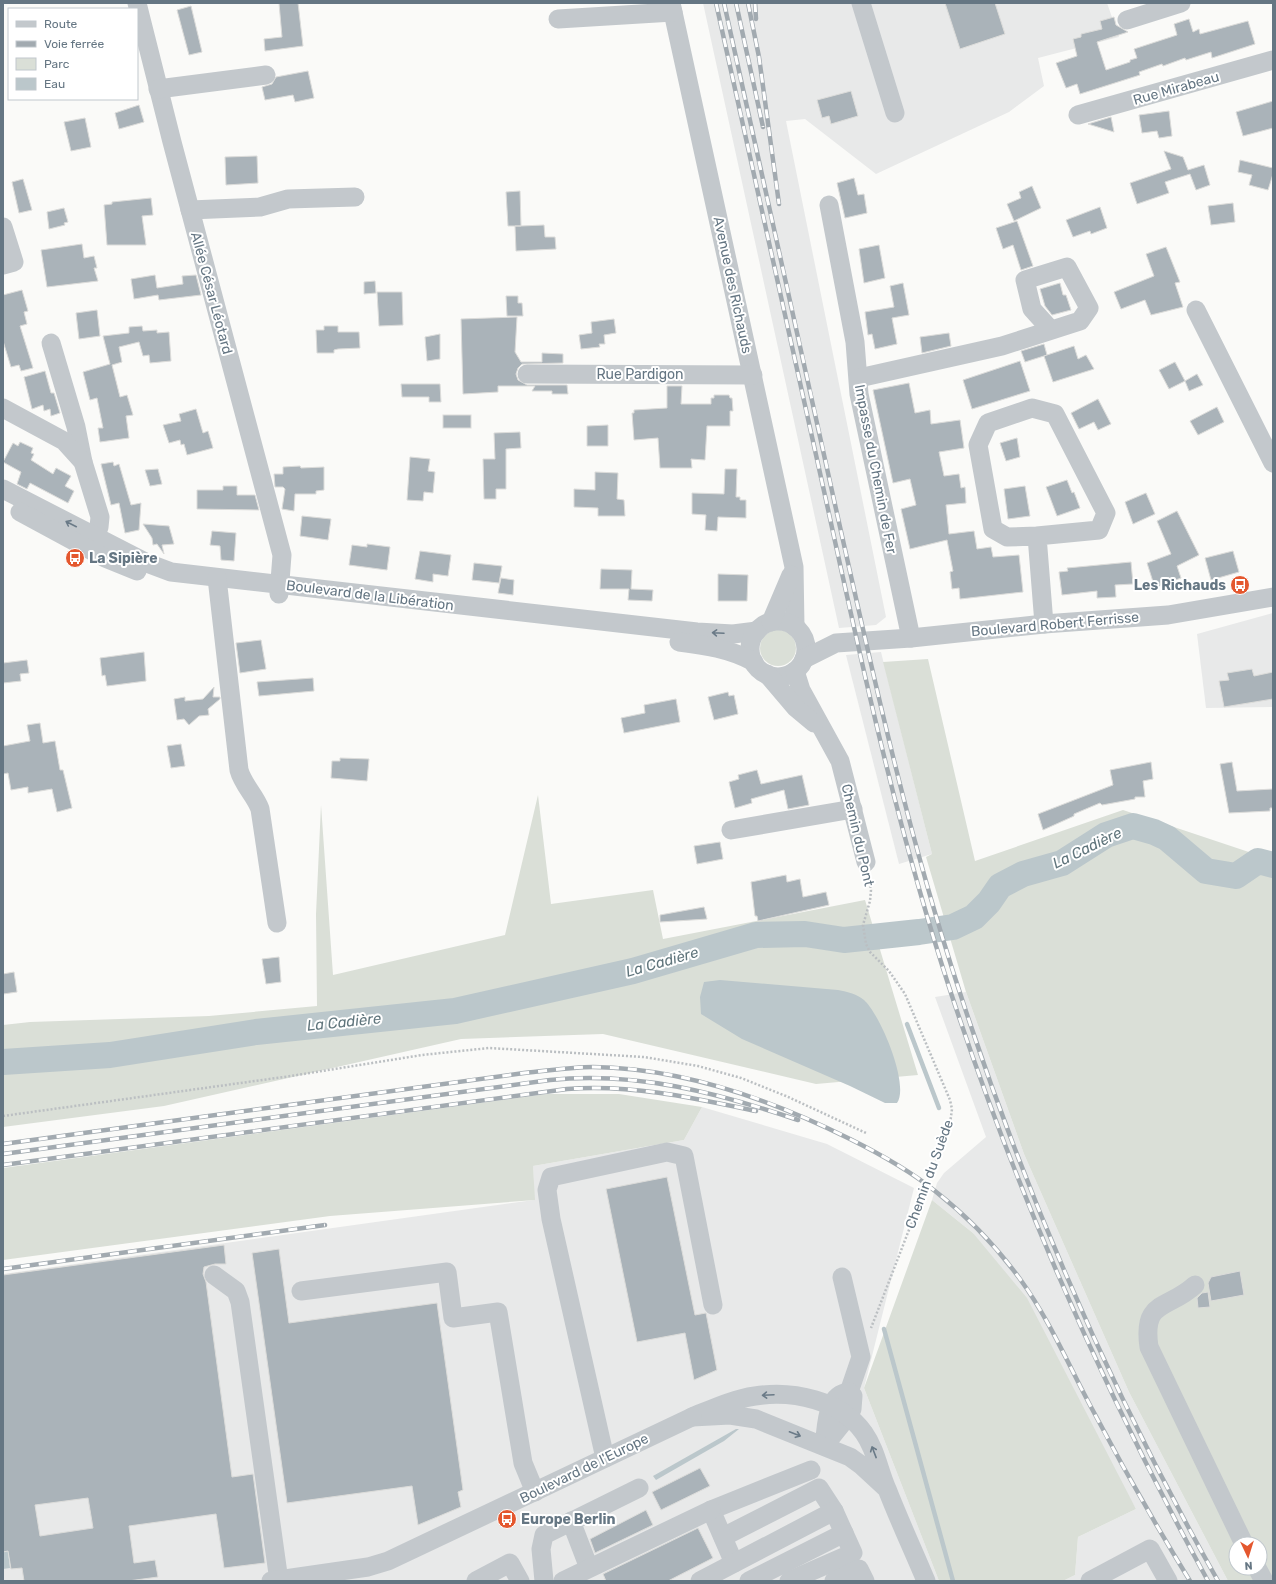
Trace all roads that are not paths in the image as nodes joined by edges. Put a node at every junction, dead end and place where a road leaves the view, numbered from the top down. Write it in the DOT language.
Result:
graph roads {
  1 [pos="137,3"];
  2 [pos="861,3"];
  3 [pos="1181,3"];
  4 [pos="672,8"];
  5 [pos="558,19"];
  6 [pos="1127,20"];
  7 [pos="1273,60"];
  8 [pos="266,75"];
  9 [pos="158,88"];
  10 [pos="894,113"];
  11 [pos="1078,115"];
  12 [pos="355,197"];
  13 [pos="829,205"];
  14 [pos="190,210"];
  15 [pos="3,227"];
  16 [pos="3,265"];
  17 [pos="1196,310"];
  18 [pos="1051,330"];
  19 [pos="51,343"];
  20 [pos="527,374"];
  21 [pos="753,375"];
  22 [pos="859,378"];
  23 [pos="3,408"];
  24 [pos="82,462"];
  25 [pos="1273,463"];
  26 [pos="3,489"];
  27 [pos="3,503"];
  28 [pos="1037,536"];
  29 [pos="92,543"];
  30 [pos="794,567"];
  31 [pos="218,583"];
  32 [pos="280,589"];
  33 [pos="1273,597"];
  34 [pos="1044,624"];
  35 [pos="764,627"];
  36 [pos="798,629"];
  37 [pos="911,638"];
  38 [pos="836,643"];
  39 [pos="754,662"];
  40 [pos="800,665"];
  41 [pos="767,674"];
  42 [pos="822,730"];
  43 [pos="853,809"];
  44 [pos="731,830"];
  45 [pos="866,862"];
  46 [pos="277,923"];
  47 [pos="214,1275"];
  48 [pos="842,1277"];
  49 [pos="1195,1285"];
  50 [pos="301,1291"];
  51 [pos="713,1305"];
  52 [pos="849,1392"];
  53 [pos="831,1405"];
  54 [pos="848,1416"];
  55 [pos="692,1417"];
  56 [pos="824,1446"];
  57 [pos="605,1458"];
  58 [pos="811,1470"];
  59 [pos="639,1488"];
  60 [pos="887,1489"];
  61 [pos="535,1492"];
  62 [pos="711,1510"];
  63 [pos="834,1510"];
  64 [pos="571,1521"];
  65 [pos="844,1533"];
  66 [pos="1240,1536"];
  67 [pos="723,1537"];
  68 [pos="758,1551"];
  69 [pos="734,1563"];
  70 [pos="589,1568"];
  71 [pos="769,1576"];
  72 [pos="277,1581"];
  73 [pos="476,1581"];
  74 [pos="520,1581"];
  75 [pos="544,1581"];
  76 [pos="563,1581"];
  77 [pos="700,1581"];
  78 [pos="749,1581"];
  79 [pos="789,1581"];
  80 [pos="834,1581"];
  81 [pos="865,1581"];
  82 [pos="926,1581"];
  83 [pos="1090,1581"];
  84 [pos="1168,1581"];
  1 -- 9 [label="street, Allée César Léotard"];
  2 -- 10 [label="street"];
  3 -- 6 [label="street"];
  4 -- 5 [label="street"];
  4 -- 21 [label="street, Avenue des Richauds"];
  7 -- 11 [label="street, Rue Mirabeau"];
  8 -- 9 [label="street"];
  9 -- 14 [label="street, Allée César Léotard"];
  12 -- 14 [label="street"];
  13 -- 22 [label="street, Impasse du Chemin de Fer"];
  14 -- 32 [label="street, Allée César Léotard"];
  15 -- 16 [label="street"];
  17 -- 25 [label="street"];
  18 -- 22 [label="street"];
  19 -- 24 [label="street"];
  20 -- 21 [label="street, Rue Pardigon"];
  21 -- 30 [label="street, Avenue des Richauds"];
  22 -- 37 [label="street, Impasse du Chemin de Fer"];
  23 -- 24 [label="street"];
  24 -- 29 [label="street"];
  29 -- 26 [label="street, Boulevard de la Libération, one-way"];
  27 -- 29 [label="street, Boulevard de la Libération"];
  28 -- 28 [label="street"];
  28 -- 34 [label="street"];
  29 -- 31 [label="street, Boulevard de la Libération"];
  30 -- 35 [label="street"];
  30 -- 36 [label="street, Avenue des Richauds"];
  31 -- 32 [label="street, Boulevard de la Libération"];
  31 -- 46 [label="street"];
  35 -- 32 [label="street, Boulevard de la Libération, one-way"];
  32 -- 39 [label="street, Boulevard de la Libération"];
  33 -- 34 [label="street, Boulevard Robert Ferrisse"];
  34 -- 37 [label="street, Boulevard Robert Ferrisse"];
  35 -- 36 [label="street"];
  35 -- 39 [label="street"];
  36 -- 38 [label="street, Boulevard Robert Ferrisse"];
  36 -- 40 [label="street"];
  37 -- 38 [label="street, Boulevard Robert Ferrisse"];
  38 -- 40 [label="street, Boulevard Robert Ferrisse"];
  39 -- 41 [label="street"];
  40 -- 41 [label="street"];
  40 -- 42 [label="street, Chemin du Pont"];
  41 -- 42 [label="street, Chemin du Pont"];
  42 -- 43 [label="street, Chemin du Pont"];
  43 -- 44 [label="street"];
  43 -- 45 [label="street, Chemin du Pont"];
  47 -- 72 [label="street"];
  48 -- 52 [label="street"];
  49 -- 66 [label="street"];
  50 -- 61 [label="street"];
  51 -- 57 [label="street"];
  52 -- 53 [label="street"];
  52 -- 54 [label="street"];
  53 -- 54 [label="street, Boulevard de l'Europe"];
  53 -- 55 [label="street, Boulevard de l'Europe, one-way"];
  53 -- 56 [label="street"];
  54 -- 56 [label="street"];
  60 -- 54 [label="street, Boulevard de l'Europe, one-way"];
  55 -- 56 [label="street, Boulevard de l'Europe, one-way"];
  55 -- 57 [label="street, Boulevard de l'Europe"];
  56 -- 60 [label="street, Boulevard de l'Europe"];
  57 -- 61 [label="street, Boulevard de l'Europe"];
  58 -- 62 [label="street"];
  59 -- 64 [label="street"];
  60 -- 82 [label="street, Boulevard de l'Europe"];
  61 -- 72 [label="street, Boulevard de l'Europe"];
  62 -- 67 [label="street"];
  62 -- 70 [label="street"];
  63 -- 65 [label="street"];
  63 -- 67 [label="street"];
  63 -- 68 [label="street"];
  64 -- 70 [label="street"];
  64 -- 75 [label="street"];
  65 -- 71 [label="street"];
  65 -- 79 [label="street"];
  67 -- 69 [label="street"];
  68 -- 69 [label="street"];
  68 -- 71 [label="street"];
  69 -- 77 [label="street"];
  70 -- 76 [label="street"];
  71 -- 78 [label="street"];
  73 -- 74 [label="street"];
  80 -- 81 [label="street"];
  83 -- 84 [label="street"];
}
